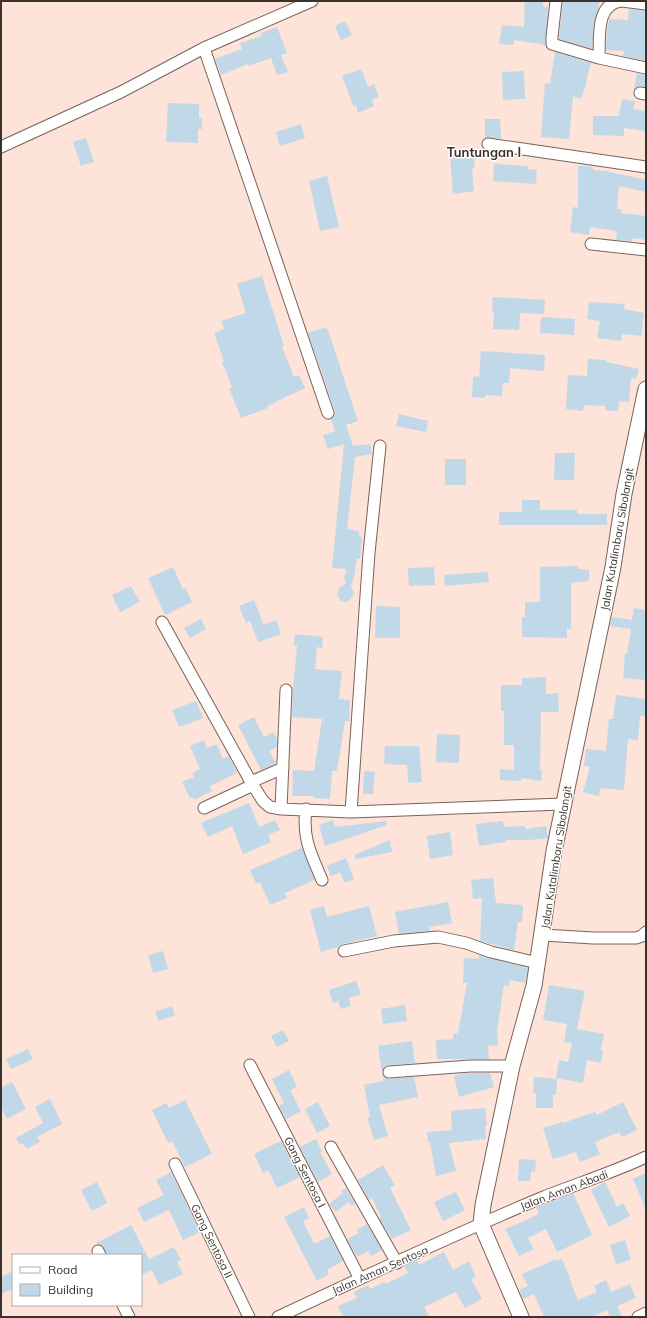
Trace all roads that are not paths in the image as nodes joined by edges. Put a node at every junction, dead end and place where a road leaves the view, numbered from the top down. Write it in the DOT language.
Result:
graph roads {
  1 [pos="312,1"];
  2 [pos="556,1"];
  3 [pos="622,1"];
  4 [pos="646,4"];
  5 [pos="204,48"];
  6 [pos="598,58"];
  7 [pos="646,68"];
  8 [pos="488,144"];
  9 [pos="1,147"];
  10 [pos="646,167"];
  11 [pos="591,244"];
  12 [pos="646,250"];
  13 [pos="646,389"];
  14 [pos="328,413"];
  15 [pos="380,446"];
  16 [pos="162,622"];
  17 [pos="286,690"];
  18 [pos="282,768"];
  19 [pos="252,783"];
  20 [pos="563,804"];
  21 [pos="204,808"];
  22 [pos="281,809"];
  23 [pos="306,809"];
  24 [pos="351,812"];
  25 [pos="322,880"];
  26 [pos="646,932"];
  27 [pos="543,935"];
  28 [pos="344,951"];
  29 [pos="538,963"];
  30 [pos="250,1065"];
  31 [pos="512,1066"];
  32 [pos="389,1072"];
  33 [pos="331,1147"];
  34 [pos="646,1157"];
  35 [pos="175,1164"];
  36 [pos="481,1224"];
  37 [pos="397,1263"];
  38 [pos="360,1279"];
  39 [pos="123,1306"];
  40 [pos="646,1313"];
  41 [pos="128,1317"];
  42 [pos="249,1317"];
  43 [pos="278,1317"];
  44 [pos="521,1317"];
  45 [pos="638,1317"];
  1 -- 5 [label="street"];
  2 -- 6 [label="street"];
  3 -- 4 [label="street"];
  3 -- 6 [label="street"];
  5 -- 9 [label="street"];
  5 -- 14 [label="street"];
  6 -- 7 [label="street"];
  8 -- 10 [label="street"];
  11 -- 12 [label="street"];
  13 -- 20 [label="street, Jalan Kutalimbaru Sibolangit"];
  15 -- 24 [label="street"];
  16 -- 19 [label="street"];
  17 -- 18 [label="street"];
  18 -- 19 [label="street"];
  18 -- 22 [label="street"];
  19 -- 21 [label="street"];
  19 -- 22 [label="street"];
  20 -- 24 [label="street"];
  20 -- 27 [label="street, Jalan Kutalimbaru Sibolangit"];
  22 -- 23 [label="street"];
  23 -- 24 [label="street"];
  23 -- 25 [label="street"];
  26 -- 27 [label="street"];
  27 -- 29 [label="street, Jalan Kutalimbaru Sibolangit"];
  28 -- 29 [label="street"];
  29 -- 31 [label="street, Jalan Kutalimbaru Sibolangit"];
  30 -- 38 [label="street, Gang Sentosa I"];
  31 -- 32 [label="street"];
  31 -- 36 [label="street, Jalan Kutalimbaru Sibolangit"];
  33 -- 37 [label="street"];
  34 -- 36 [label="street, Jalan Aman Abadi"];
  35 -- 42 [label="street, Gang Sentosa II"];
  36 -- 37 [label="street, Jalan Aman Sentosa"];
  36 -- 44 [label="street, Jalan Kutalimbaru Sibolangit"];
  37 -- 38 [label="street, Jalan Aman Sentosa"];
  38 -- 43 [label="street, Jalan Aman Sentosa"];
  39 -- 41 [label="street"];
  40 -- 45 [label="street"];
}
